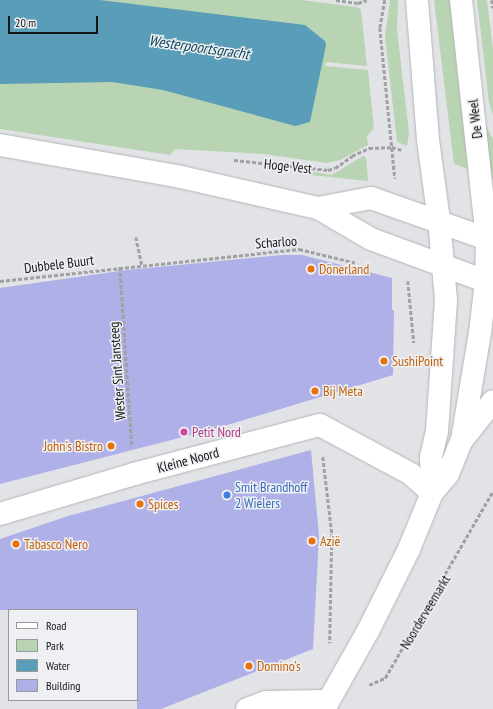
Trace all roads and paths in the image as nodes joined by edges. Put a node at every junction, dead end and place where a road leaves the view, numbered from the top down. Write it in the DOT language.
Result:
graph roads {
  1 [pos="336,0"];
  2 [pos="367,0"];
  3 [pos="384,0"];
  4 [pos="417,0"];
  5 [pos="461,0"];
  6 [pos="492,0"];
  7 [pos="493,8"];
  8 [pos="0,145"];
  9 [pos="227,159"];
  10 [pos="318,208"];
  11 [pos="440,220"];
  12 [pos="136,237"];
  13 [pos="490,240"];
  14 [pos="142,265"];
  15 [pos="364,265"];
  16 [pos="444,266"];
  17 [pos="120,267"];
  18 [pos="0,281"];
  19 [pos="489,283"];
  20 [pos="493,402"];
  21 [pos="320,425"];
  22 [pos="462,440"];
  23 [pos="134,474"];
  24 [pos="493,491"];
  25 [pos="432,493"];
  26 [pos="0,514"];
  27 [pos="330,645"];
  28 [pos="326,705"];
  29 [pos="247,709"];
  1 -- 2 [label="path"];
  3 -- 9 [label="path, Hoge Vest"];
  4 -- 11 [label="street"];
  5 -- 13 [label="street, De Weel"];
  6 -- 7 [label="path"];
  8 -- 10 [label="street"];
  10 -- 11 [label="street"];
  10 -- 16 [label="street"];
  11 -- 13 [label="street"];
  11 -- 16 [label="street"];
  12 -- 14 [label="path"];
  13 -- 19 [label="street, De Weel"];
  14 -- 15 [label="path, Scharloo"];
  14 -- 17 [label="path, Scharloo"];
  16 -- 19 [label="street"];
  16 -- 25 [label="street"];
  17 -- 18 [label="path, Dubbele Buurt"];
  17 -- 23 [label="path, Wester Sint Jansteeg"];
  19 -- 22 [label="street"];
  20 -- 22 [label="street"];
  21 -- 23 [label="street, Kleine Noord"];
  21 -- 25 [label="street"];
  21 -- 27 [label="path"];
  22 -- 25 [label="street"];
  23 -- 26 [label="street, Kleine Noord"];
  24 -- 28 [label="path, Noorderveemarkt"];
  25 -- 28 [label="street"];
  28 -- 29 [label="street"];
}
